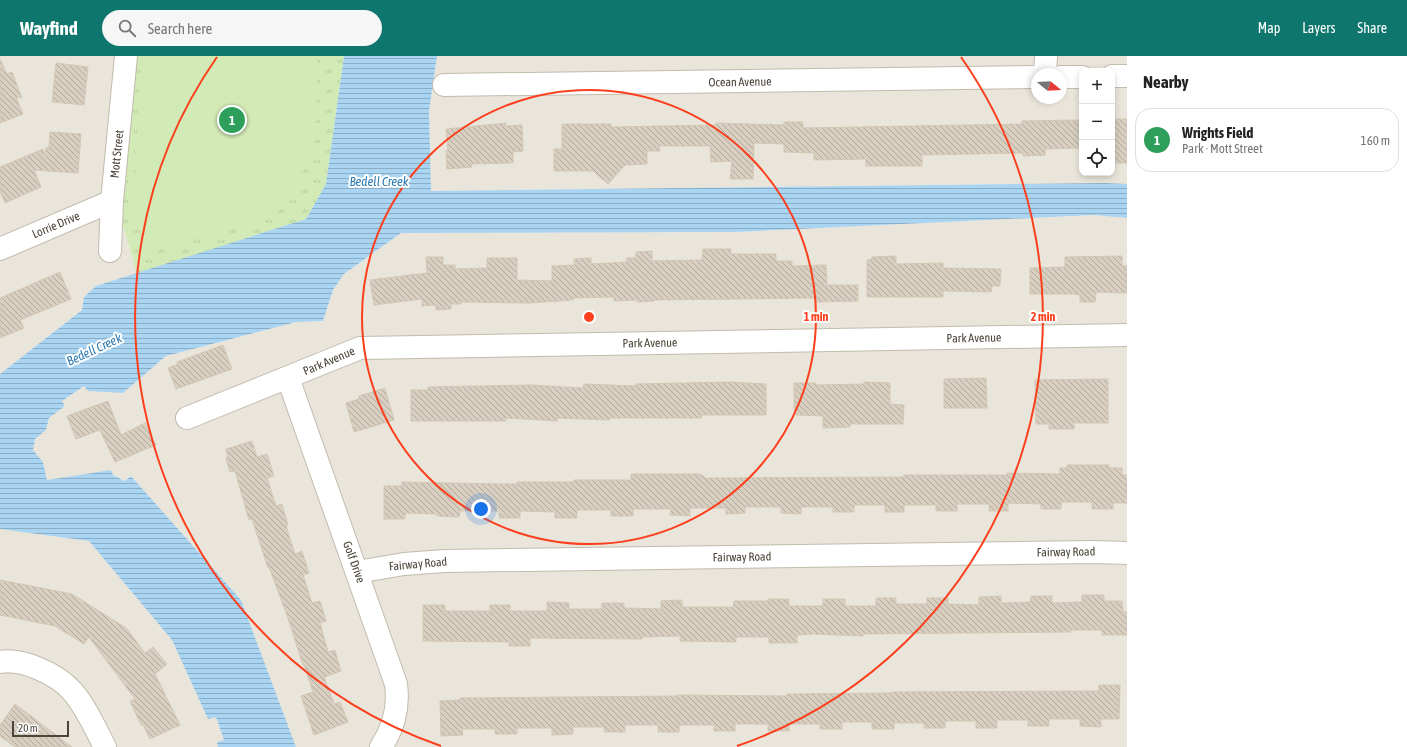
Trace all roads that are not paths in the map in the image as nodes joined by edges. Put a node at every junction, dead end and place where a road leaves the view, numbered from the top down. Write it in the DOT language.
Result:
graph roads {
  1 [pos="126,56"];
  2 [pos="1046,56"];
  3 [pos="1045,68"];
  4 [pos="1115,76"];
  5 [pos="1127,76"];
  6 [pos="1031,77"];
  7 [pos="1067,77"];
  8 [pos="1079,77"];
  9 [pos="444,85"];
  10 [pos="112,201"];
  11 [pos="0,249"];
  12 [pos="110,251"];
  13 [pos="1127,335"];
  14 [pos="288,378"];
  15 [pos="187,418"];
  16 [pos="1127,553"];
  17 [pos="357,572"];
  18 [pos="0,662"];
  19 [pos="105,747"];
  20 [pos="381,747"];
  1 -- 10 [label="street, Mott Street"];
  2 -- 3 [label="street"];
  4 -- 5 [label="street"];
  6 -- 9 [label="street, Ocean Avenue"];
  7 -- 8 [label="street"];
  10 -- 11 [label="street, Lorrie Drive"];
  10 -- 12 [label="street, Mott Street"];
  13 -- 14 [label="street, Park Avenue"];
  14 -- 15 [label="street, Park Avenue"];
  14 -- 17 [label="street, Golf Drive"];
  16 -- 17 [label="street, Fairway Road"];
  17 -- 20 [label="street, Golf Drive"];
  18 -- 19 [label="street"];
}
